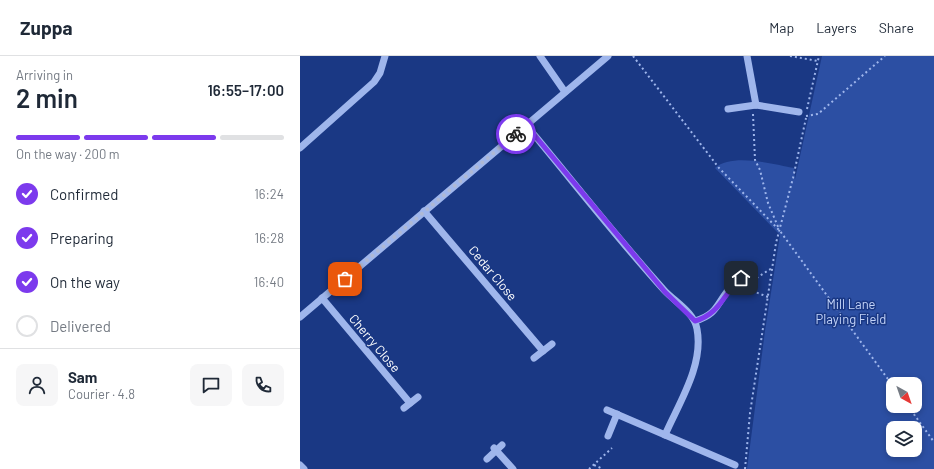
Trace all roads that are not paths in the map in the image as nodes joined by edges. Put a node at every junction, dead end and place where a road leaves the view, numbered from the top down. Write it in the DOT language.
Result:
graph roads {
  1 [pos="385,56"];
  2 [pos="540,56"];
  3 [pos="608,56"];
  4 [pos="747,56"];
  5 [pos="565,92"];
  6 [pos="754,106"];
  7 [pos="728,109"];
  8 [pos="803,114"];
  9 [pos="526,125"];
  10 [pos="300,148"];
  11 [pos="424,211"];
  12 [pos="751,268"];
  13 [pos="322,298"];
  14 [pos="300,317"];
  15 [pos="695,321"];
  16 [pos="552,344"];
  17 [pos="543,351"];
  18 [pos="534,358"];
  19 [pos="418,397"];
  20 [pos="410,403"];
  21 [pos="404,408"];
  22 [pos="607,410"];
  23 [pos="617,414"];
  24 [pos="665,435"];
  25 [pos="608,436"];
  26 [pos="502,445"];
  27 [pos="495,449"];
  28 [pos="487,459"];
  29 [pos="300,465"];
  30 [pos="735,465"];
  31 [pos="304,469"];
  32 [pos="513,469"];
  1 -- 10 [label="street"];
  2 -- 5 [label="street"];
  3 -- 5 [label="street"];
  4 -- 6 [label="street"];
  5 -- 9 [label="street"];
  6 -- 7 [label="street"];
  6 -- 8 [label="street"];
  9 -- 11 [label="street"];
  9 -- 15 [label="street"];
  11 -- 13 [label="street"];
  11 -- 17 [label="street, Cedar Close"];
  12 -- 15 [label="street"];
  13 -- 14 [label="street"];
  13 -- 20 [label="street, Cherry Close"];
  15 -- 24 [label="street"];
  16 -- 17 [label="street"];
  17 -- 18 [label="street"];
  19 -- 20 [label="street"];
  20 -- 21 [label="street"];
  22 -- 23 [label="street"];
  23 -- 24 [label="street"];
  23 -- 25 [label="street"];
  24 -- 30 [label="street"];
  26 -- 27 [label="street"];
  27 -- 28 [label="street"];
  27 -- 32 [label="street"];
  29 -- 31 [label="street"];
}
